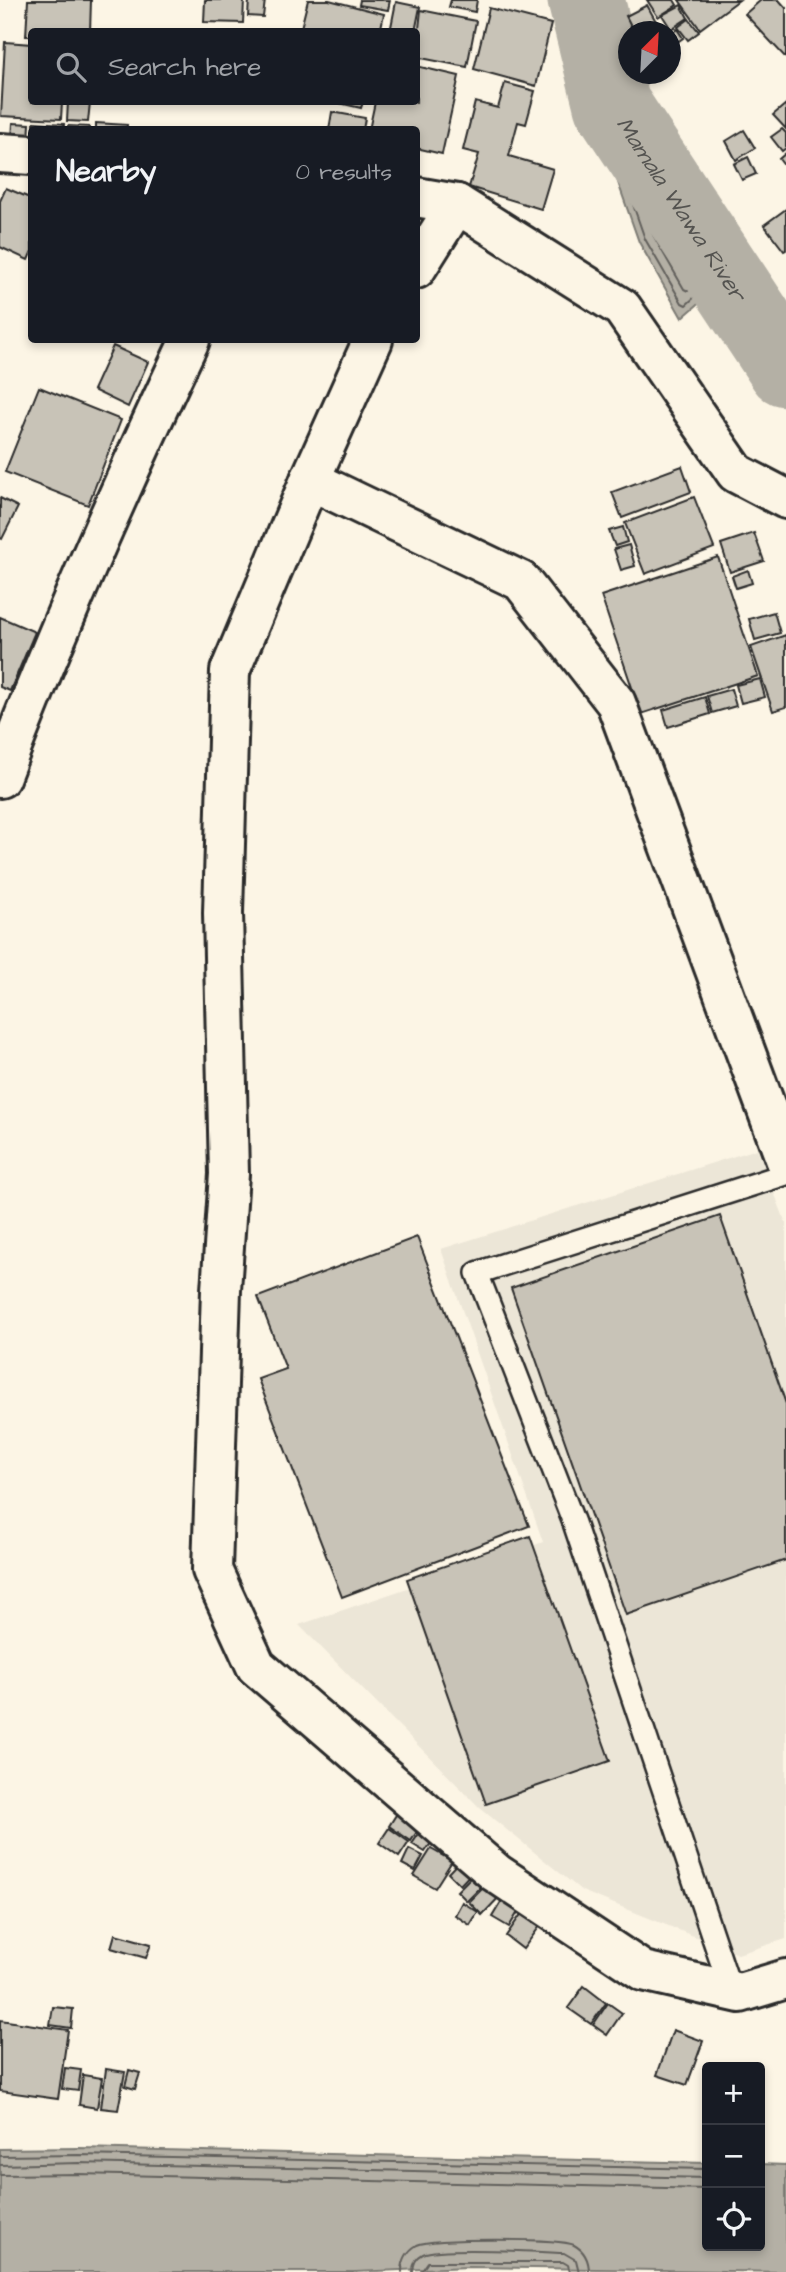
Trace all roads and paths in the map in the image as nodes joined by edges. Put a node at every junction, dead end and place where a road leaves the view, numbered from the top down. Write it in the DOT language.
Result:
graph roads {
  1 [pos="0,153"];
  2 [pos="28,155"];
  3 [pos="420,198"];
  4 [pos="457,204"];
  5 [pos="420,263"];
  6 [pos="189,343"];
  7 [pos="372,343"];
  8 [pos="310,480"];
  9 [pos="786,499"];
  10 [pos="0,778"];
  11 [pos="786,1161"];
  12 [pos="786,1174"];
  13 [pos="786,1979"];
  14 [pos="731,1991"];
  1 -- 2 [label="street"];
  3 -- 4 [label="street"];
  4 -- 5 [label="street"];
  4 -- 9 [label="street"];
  6 -- 10 [label="street"];
  7 -- 8 [label="street"];
  8 -- 11 [label="street"];
  8 -- 14 [label="street"];
  12 -- 14 [label="lane"];
  13 -- 14 [label="street"];
}
